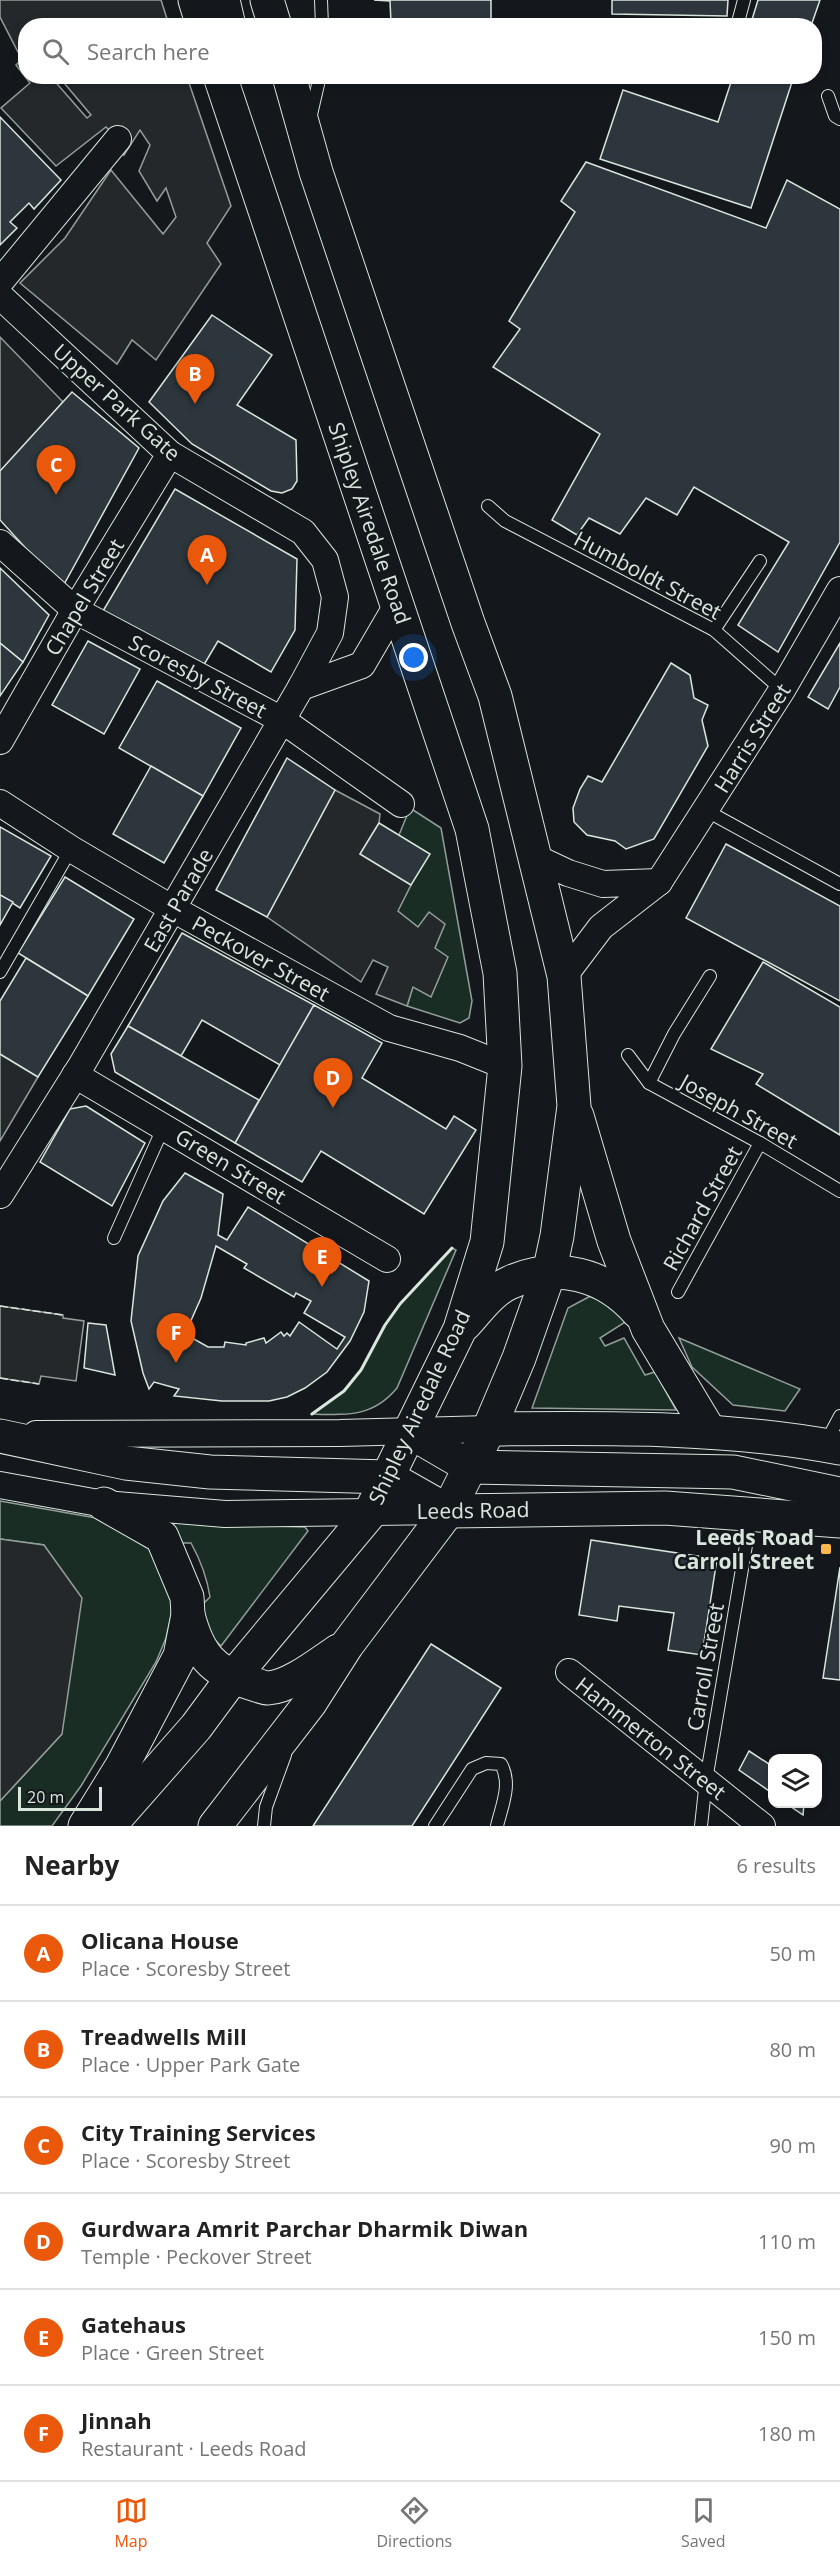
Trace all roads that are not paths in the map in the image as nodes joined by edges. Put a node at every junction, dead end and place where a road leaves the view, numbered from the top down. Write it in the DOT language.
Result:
graph roads {
  1 [pos="195,0"];
  2 [pos="223,0"];
  3 [pos="267,0"];
  4 [pos="321,0"];
  5 [pos="744,0"];
  6 [pos="201,18"];
  7 [pos="227,18"];
  8 [pos="273,18"];
  9 [pos="321,18"];
  10 [pos="739,18"];
  11 [pos="223,84"];
  12 [pos="243,84"];
  13 [pos="292,84"];
  14 [pos="318,84"];
  15 [pos="828,96"];
  16 [pos="840,119"];
  17 [pos="306,136"];
  18 [pos="118,139"];
  19 [pos="280,255"];
  20 [pos="0,282"];
  21 [pos="0,296"];
  22 [pos="170,454"];
  23 [pos="488,506"];
  24 [pos="0,543"];
  25 [pos="760,561"];
  26 [pos="840,590"];
  27 [pos="335,597"];
  28 [pos="398,605"];
  29 [pos="75,610"];
  30 [pos="714,630"];
  31 [pos="301,687"];
  32 [pos="782,690"];
  33 [pos="282,720"];
  34 [pos="0,741"];
  35 [pos="0,803"];
  36 [pos="401,804"];
  37 [pos="707,811"];
  38 [pos="71,849"];
  39 [pos="534,857"];
  40 [pos="659,882"];
  41 [pos="840,884"];
  42 [pos="173,909"];
  43 [pos="0,972"];
  44 [pos="564,976"];
  45 [pos="710,976"];
  46 [pos="628,1055"];
  47 [pos="505,1066"];
  48 [pos="75,1075"];
  49 [pos="649,1083"];
  50 [pos="574,1106"];
  51 [pos="164,1126"];
  52 [pos="760,1143"];
  53 [pos="840,1191"];
  54 [pos="0,1196"];
  55 [pos="114,1238"];
  56 [pos="387,1259"];
  57 [pos="549,1273"];
  58 [pos="678,1292"];
  59 [pos="460,1329"];
  60 [pos="648,1329"];
  61 [pos="840,1416"];
  62 [pos="489,1429"];
  63 [pos="410,1432"];
  64 [pos="710,1432"];
  65 [pos="0,1434"];
  66 [pos="832,1446"];
  67 [pos="470,1467"];
  68 [pos="733,1472"];
  69 [pos="388,1478"];
  70 [pos="0,1485"];
  71 [pos="840,1494"];
  72 [pos="104,1504"];
  73 [pos="448,1511"];
  74 [pos="370,1513"];
  75 [pos="751,1514"];
  76 [pos="840,1521"];
  77 [pos="188,1615"];
  78 [pos="348,1645"];
  79 [pos="569,1672"];
  80 [pos="233,1677"];
  81 [pos="297,1720"];
  82 [pos="706,1780"];
  83 [pos="86,1826"];
  84 [pos="109,1826"];
  85 [pos="214,1826"];
  86 [pos="264,1826"];
  87 [pos="435,1826"];
  88 [pos="497,1826"];
  89 [pos="701,1826"];
  90 [pos="762,1826"];
  1 -- 6 [label="main road"];
  2 -- 7 [label="main road"];
  3 -- 8 [label="main road"];
  4 -- 9 [label="lane"];
  5 -- 10 [label="lane"];
  11 -- 19 [label="main road, Shipley Airedale Road"];
  12 -- 19 [label="main road"];
  13 -- 17 [label="main road"];
  14 -- 17 [label="lane"];
  15 -- 16 [label="lane"];
  17 -- 39 [label="main road"];
  18 -- 20 [label="street"];
  19 -- 28 [label="main road, Shipley Airedale Road"];
  21 -- 22 [label="street, Upper Park Gate"];
  22 -- 27 [label="street, Upper Park Gate"];
  22 -- 29 [label="street, Chapel Street"];
  23 -- 30 [label="lane, Humboldt Street"];
  24 -- 29 [label="street, Scoresby Street"];
  25 -- 30 [label="lane"];
  26 -- 32 [label="street, Harris Street"];
  27 -- 31 [label="street, East Parade"];
  28 -- 31 [label="street"];
  28 -- 47 [label="main road, Shipley Airedale Road"];
  29 -- 33 [label="street, Scoresby Street"];
  29 -- 34 [label="street, Chapel Street"];
  30 -- 32 [label="lane, Humboldt Street"];
  31 -- 33 [label="street, East Parade"];
  32 -- 37 [label="street, Harris Street"];
  33 -- 36 [label="street, Scoresby Street"];
  33 -- 42 [label="street, East Parade"];
  35 -- 38 [label="street, Peckover Street"];
  37 -- 40 [label="street, Harris Street"];
  37 -- 41 [label="lane"];
  38 -- 42 [label="street, Peckover Street"];
  38 -- 43 [label="lane"];
  39 -- 40 [label="street"];
  39 -- 44 [label="main road"];
  40 -- 44 [label="street, Harris Street"];
  42 -- 47 [label="street, Peckover Street"];
  42 -- 48 [label="street, East Parade"];
  44 -- 50 [label="main road"];
  45 -- 49 [label="lane"];
  46 -- 49 [label="lane, Joseph Street"];
  47 -- 59 [label="main road, Shipley Airedale Road"];
  48 -- 51 [label="street, Green Street"];
  48 -- 54 [label="street, East Parade"];
  49 -- 52 [label="lane, Joseph Street"];
  50 -- 57 [label="main road"];
  50 -- 60 [label="main road"];
  51 -- 55 [label="lane"];
  51 -- 56 [label="street, Green Street"];
  52 -- 53 [label="lane, Joseph Street"];
  52 -- 58 [label="lane, Richard Street"];
  57 -- 59 [label="main road"];
  57 -- 60 [label="main road"];
  57 -- 62 [label="main road"];
  59 -- 63 [label="main road, Shipley Airedale Road"];
  60 -- 64 [label="main road"];
  61 -- 66 [label="lane"];
  62 -- 63 [label="street"];
  62 -- 64 [label="main road"];
  62 -- 67 [label="main road"];
  63 -- 65 [label="street"];
  63 -- 67 [label="main road"];
  63 -- 69 [label="main road, Shipley Airedale Road"];
  64 -- 66 [label="main road"];
  65 -- 69 [label="main road"];
  67 -- 68 [label="main road"];
  67 -- 73 [label="main road"];
  68 -- 71 [label="main road"];
  68 -- 75 [label="main road"];
  69 -- 73 [label="main road"];
  69 -- 74 [label="main road, Shipley Airedale Road"];
  70 -- 72 [label="street, Leeds Road"];
  72 -- 74 [label="street, Leeds Road"];
  72 -- 77 [label="main road"];
  73 -- 74 [label="street, Leeds Road"];
  73 -- 75 [label="main road, Leeds Road"];
  73 -- 78 [label="main road"];
  74 -- 80 [label="main road, Shipley Airedale Road"];
  75 -- 76 [label="main road, Leeds Road"];
  75 -- 82 [label="lane, Carroll Street"];
  77 -- 80 [label="main road"];
  77 -- 83 [label="main road"];
  78 -- 80 [label="main road"];
  78 -- 81 [label="main road"];
  79 -- 82 [label="street, Hammerton Street"];
  80 -- 84 [label="main road, Shipley Airedale Road"];
  81 -- 85 [label="main road"];
  81 -- 86 [label="lane"];
  82 -- 89 [label="lane, Carroll Street"];
  82 -- 90 [label="street, Hammerton Street"];
  87 -- 88 [label="lane"];
}
